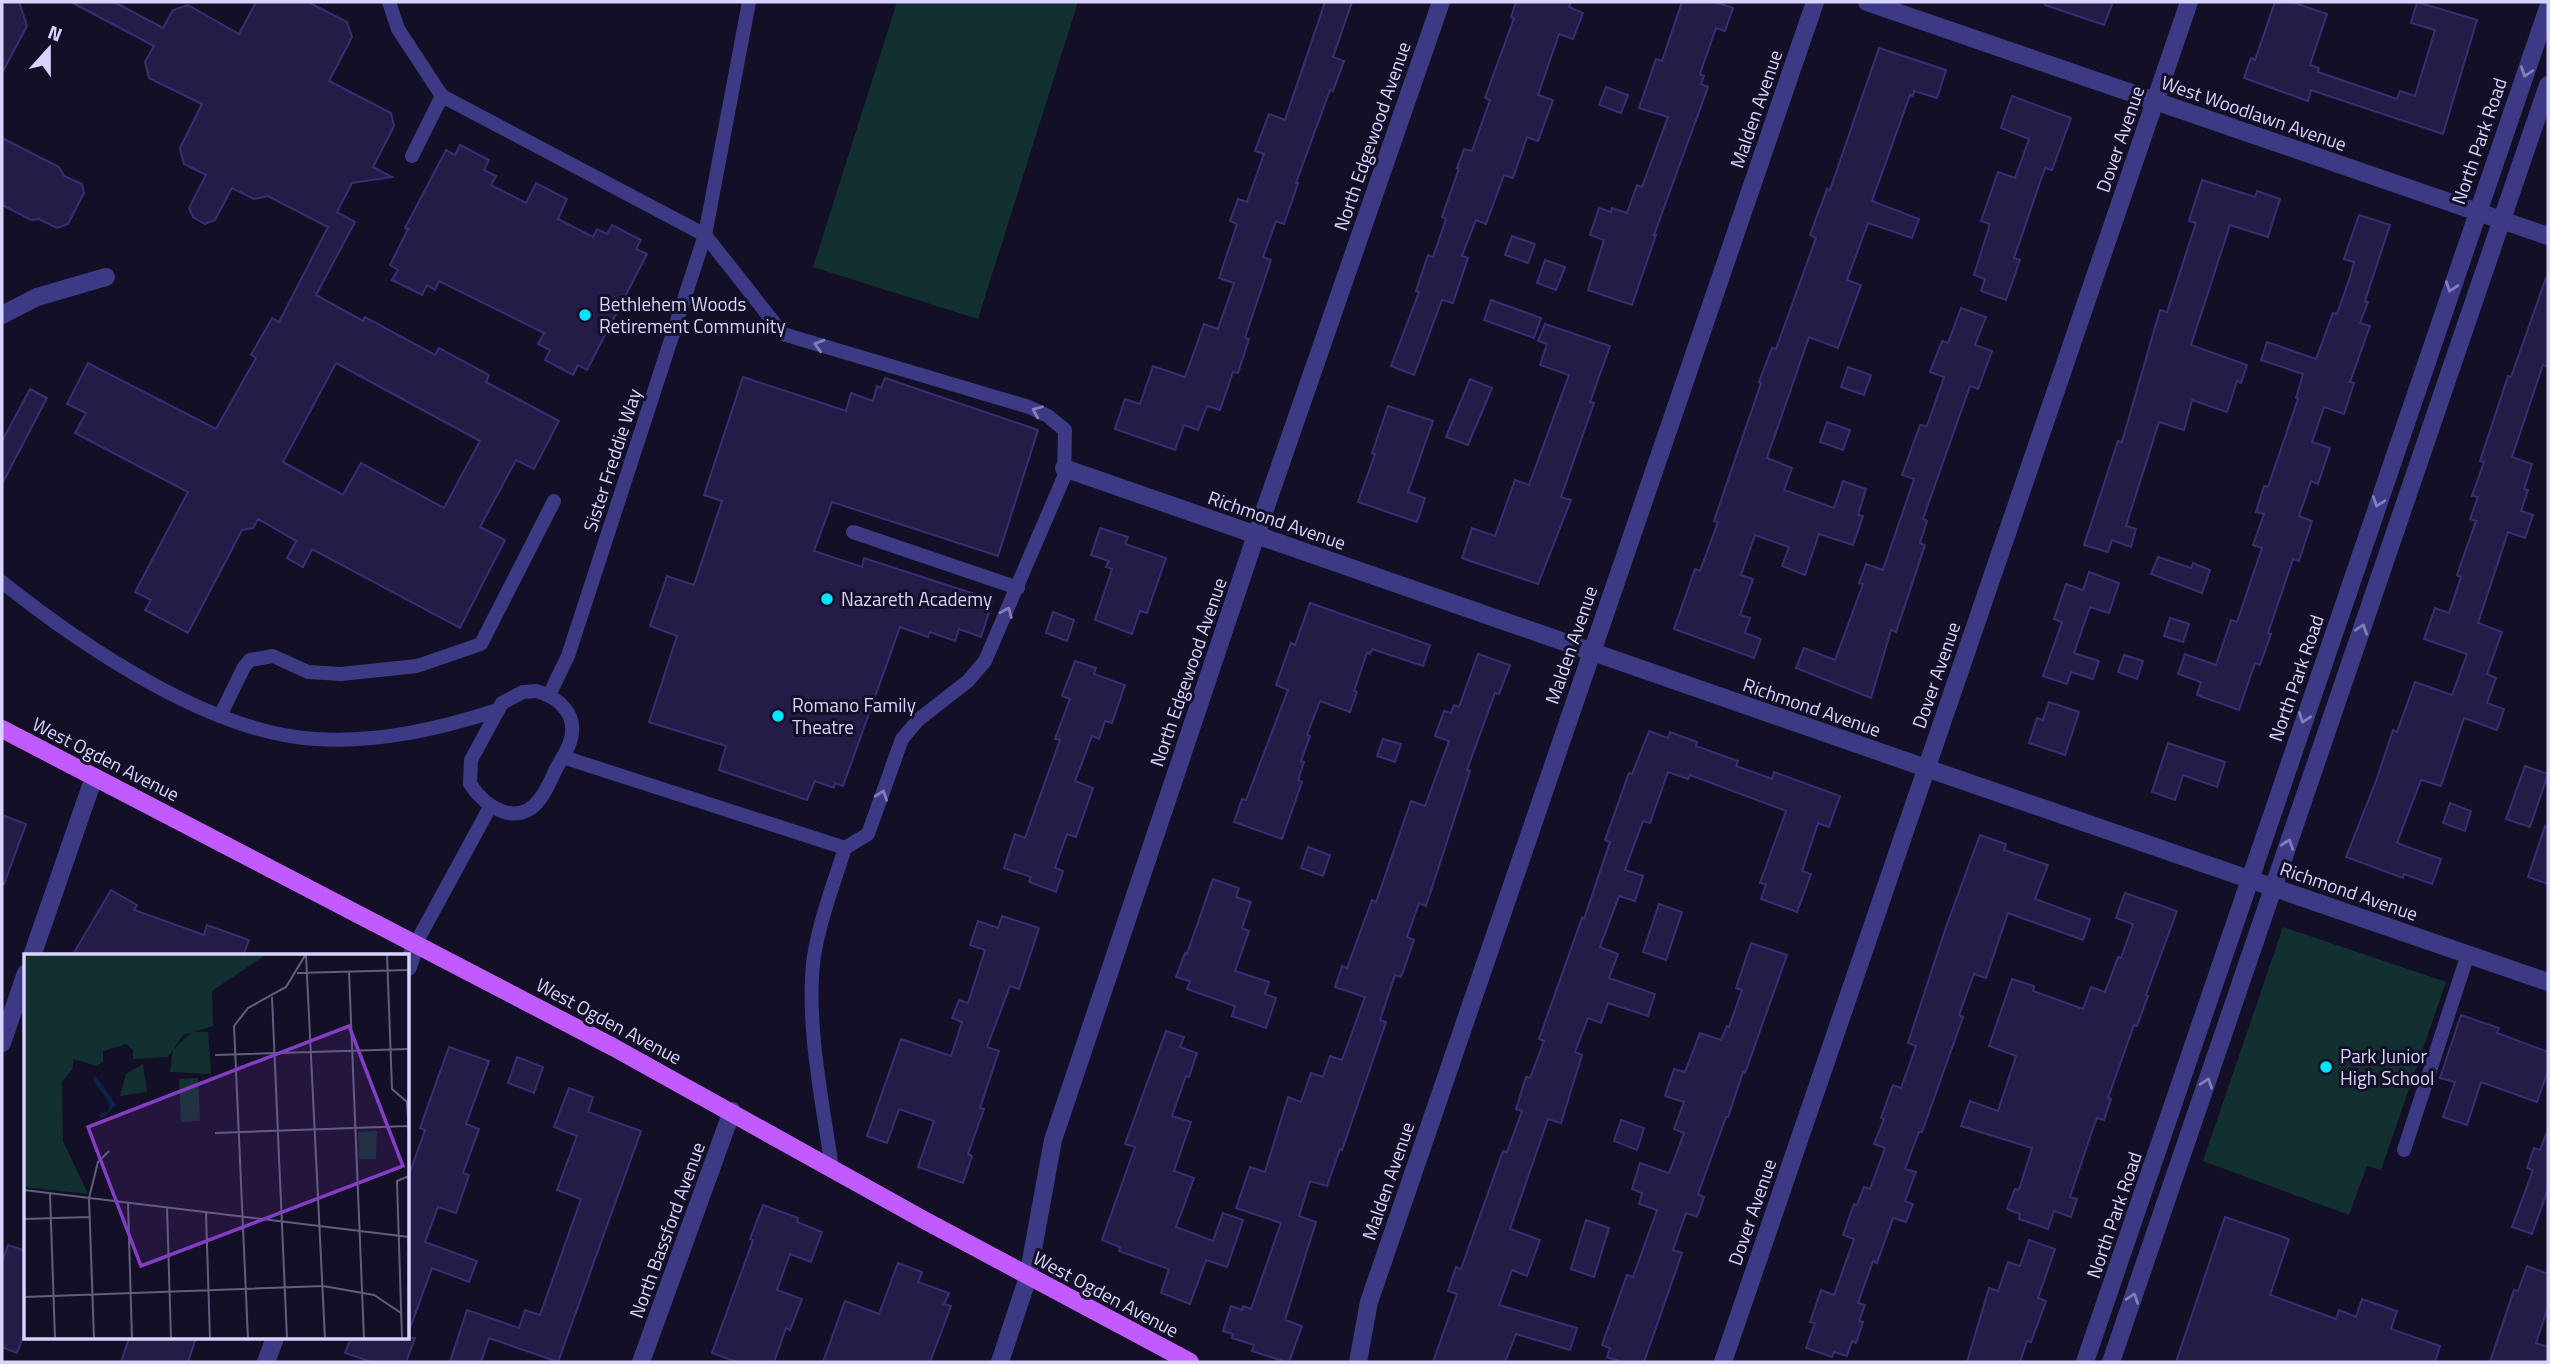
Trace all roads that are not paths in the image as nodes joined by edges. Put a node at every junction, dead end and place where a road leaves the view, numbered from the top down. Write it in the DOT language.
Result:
graph roads {
  1 [pos="389,2"];
  2 [pos="749,2"];
  3 [pos="1441,2"];
  4 [pos="1815,2"];
  5 [pos="1867,2"];
  6 [pos="2189,2"];
  7 [pos="2548,8"];
  8 [pos="2548,85"];
  9 [pos="442,96"];
  10 [pos="2155,101"];
  11 [pos="412,156"];
  12 [pos="2477,211"];
  13 [pos="2502,220"];
  14 [pos="705,235"];
  15 [pos="2548,236"];
  16 [pos="107,277"];
  17 [pos="2,315"];
  18 [pos="1064,468"];
  19 [pos="554,501"];
  20 [pos="853,532"];
  21 [pos="1256,535"];
  22 [pos="2,582"];
  23 [pos="1018,588"];
  24 [pos="1591,652"];
  25 [pos="550,695"];
  26 [pos="498,710"];
  27 [pos="220,716"];
  28 [pos="2,729"];
  29 [pos="562,757"];
  30 [pos="1926,768"];
  31 [pos="94,777"];
  32 [pos="489,807"];
  33 [pos="845,848"];
  34 [pos="2250,879"];
  35 [pos="2273,887"];
  36 [pos="416,943"];
  37 [pos="33,954"];
  38 [pos="2468,954"];
  39 [pos="410,961"];
  40 [pos="24,979"];
  41 [pos="2548,982"];
  42 [pos="2,1044"];
  43 [pos="732,1111"];
  44 [pos="2404,1150"];
  45 [pos="832,1169"];
  46 [pos="1028,1277"];
  47 [pos="274,1340"];
  48 [pos="267,1362"];
  49 [pos="641,1362"];
  50 [pos="1000,1362"];
  51 [pos="1190,1362"];
  52 [pos="1358,1362"];
  53 [pos="1723,1362"];
  54 [pos="2085,1362"];
  55 [pos="2110,1362"];
  1 -- 9 [label="lane"];
  2 -- 14 [label="lane, Sister Freddie Way"];
  3 -- 21 [label="street, North Edgewood Avenue"];
  4 -- 24 [label="street, Malden Avenue"];
  5 -- 10 [label="street, West Woodlawn Avenue"];
  6 -- 10 [label="street, Dover Avenue"];
  7 -- 12 [label="street, North Park Road, one-way"];
  8 -- 13 [label="street"];
  9 -- 11 [label="lane"];
  9 -- 14 [label="lane"];
  10 -- 12 [label="street, West Woodlawn Avenue"];
  10 -- 30 [label="street, Dover Avenue"];
  12 -- 13 [label="street, West Woodlawn Avenue"];
  12 -- 34 [label="street, North Park Road, one-way"];
  13 -- 15 [label="street, West Woodlawn Avenue"];
  35 -- 13 [label="street, one-way"];
  18 -- 14 [label="lane, one-way"];
  14 -- 25 [label="lane, Sister Freddie Way"];
  16 -- 17 [label="street"];
  18 -- 21 [label="street, Richmond Avenue"];
  18 -- 23 [label="lane"];
  19 -- 27 [label="lane"];
  20 -- 23 [label="lane"];
  21 -- 24 [label="street, Richmond Avenue"];
  21 -- 46 [label="street, North Edgewood Avenue"];
  22 -- 27 [label="lane"];
  33 -- 23 [label="lane, one-way"];
  24 -- 30 [label="street, Richmond Avenue"];
  24 -- 52 [label="street, Malden Avenue"];
  25 -- 26 [label="lane"];
  25 -- 29 [label="lane"];
  26 -- 27 [label="lane"];
  26 -- 32 [label="lane"];
  28 -- 31 [label="main road, West Ogden Avenue"];
  29 -- 32 [label="lane"];
  29 -- 33 [label="lane"];
  30 -- 34 [label="street, Richmond Avenue"];
  30 -- 53 [label="street, Dover Avenue"];
  31 -- 36 [label="main road, West Ogden Avenue"];
  31 -- 37 [label="street"];
  32 -- 36 [label="lane"];
  33 -- 45 [label="lane"];
  34 -- 35 [label="street, Richmond Avenue"];
  34 -- 54 [label="street, North Park Road"];
  35 -- 38 [label="street, Richmond Avenue"];
  55 -- 35 [label="street, one-way"];
  36 -- 39 [label="street"];
  36 -- 43 [label="main road, West Ogden Avenue"];
  38 -- 41 [label="street, Richmond Avenue"];
  38 -- 44 [label="lane"];
  40 -- 42 [label="street"];
  43 -- 45 [label="main road, West Ogden Avenue"];
  43 -- 49 [label="street, North Bassford Avenue"];
  45 -- 46 [label="main road, West Ogden Avenue"];
  46 -- 50 [label="street, North Edgewood Avenue"];
  46 -- 51 [label="main road, West Ogden Avenue"];
  47 -- 48 [label="street"];
}
